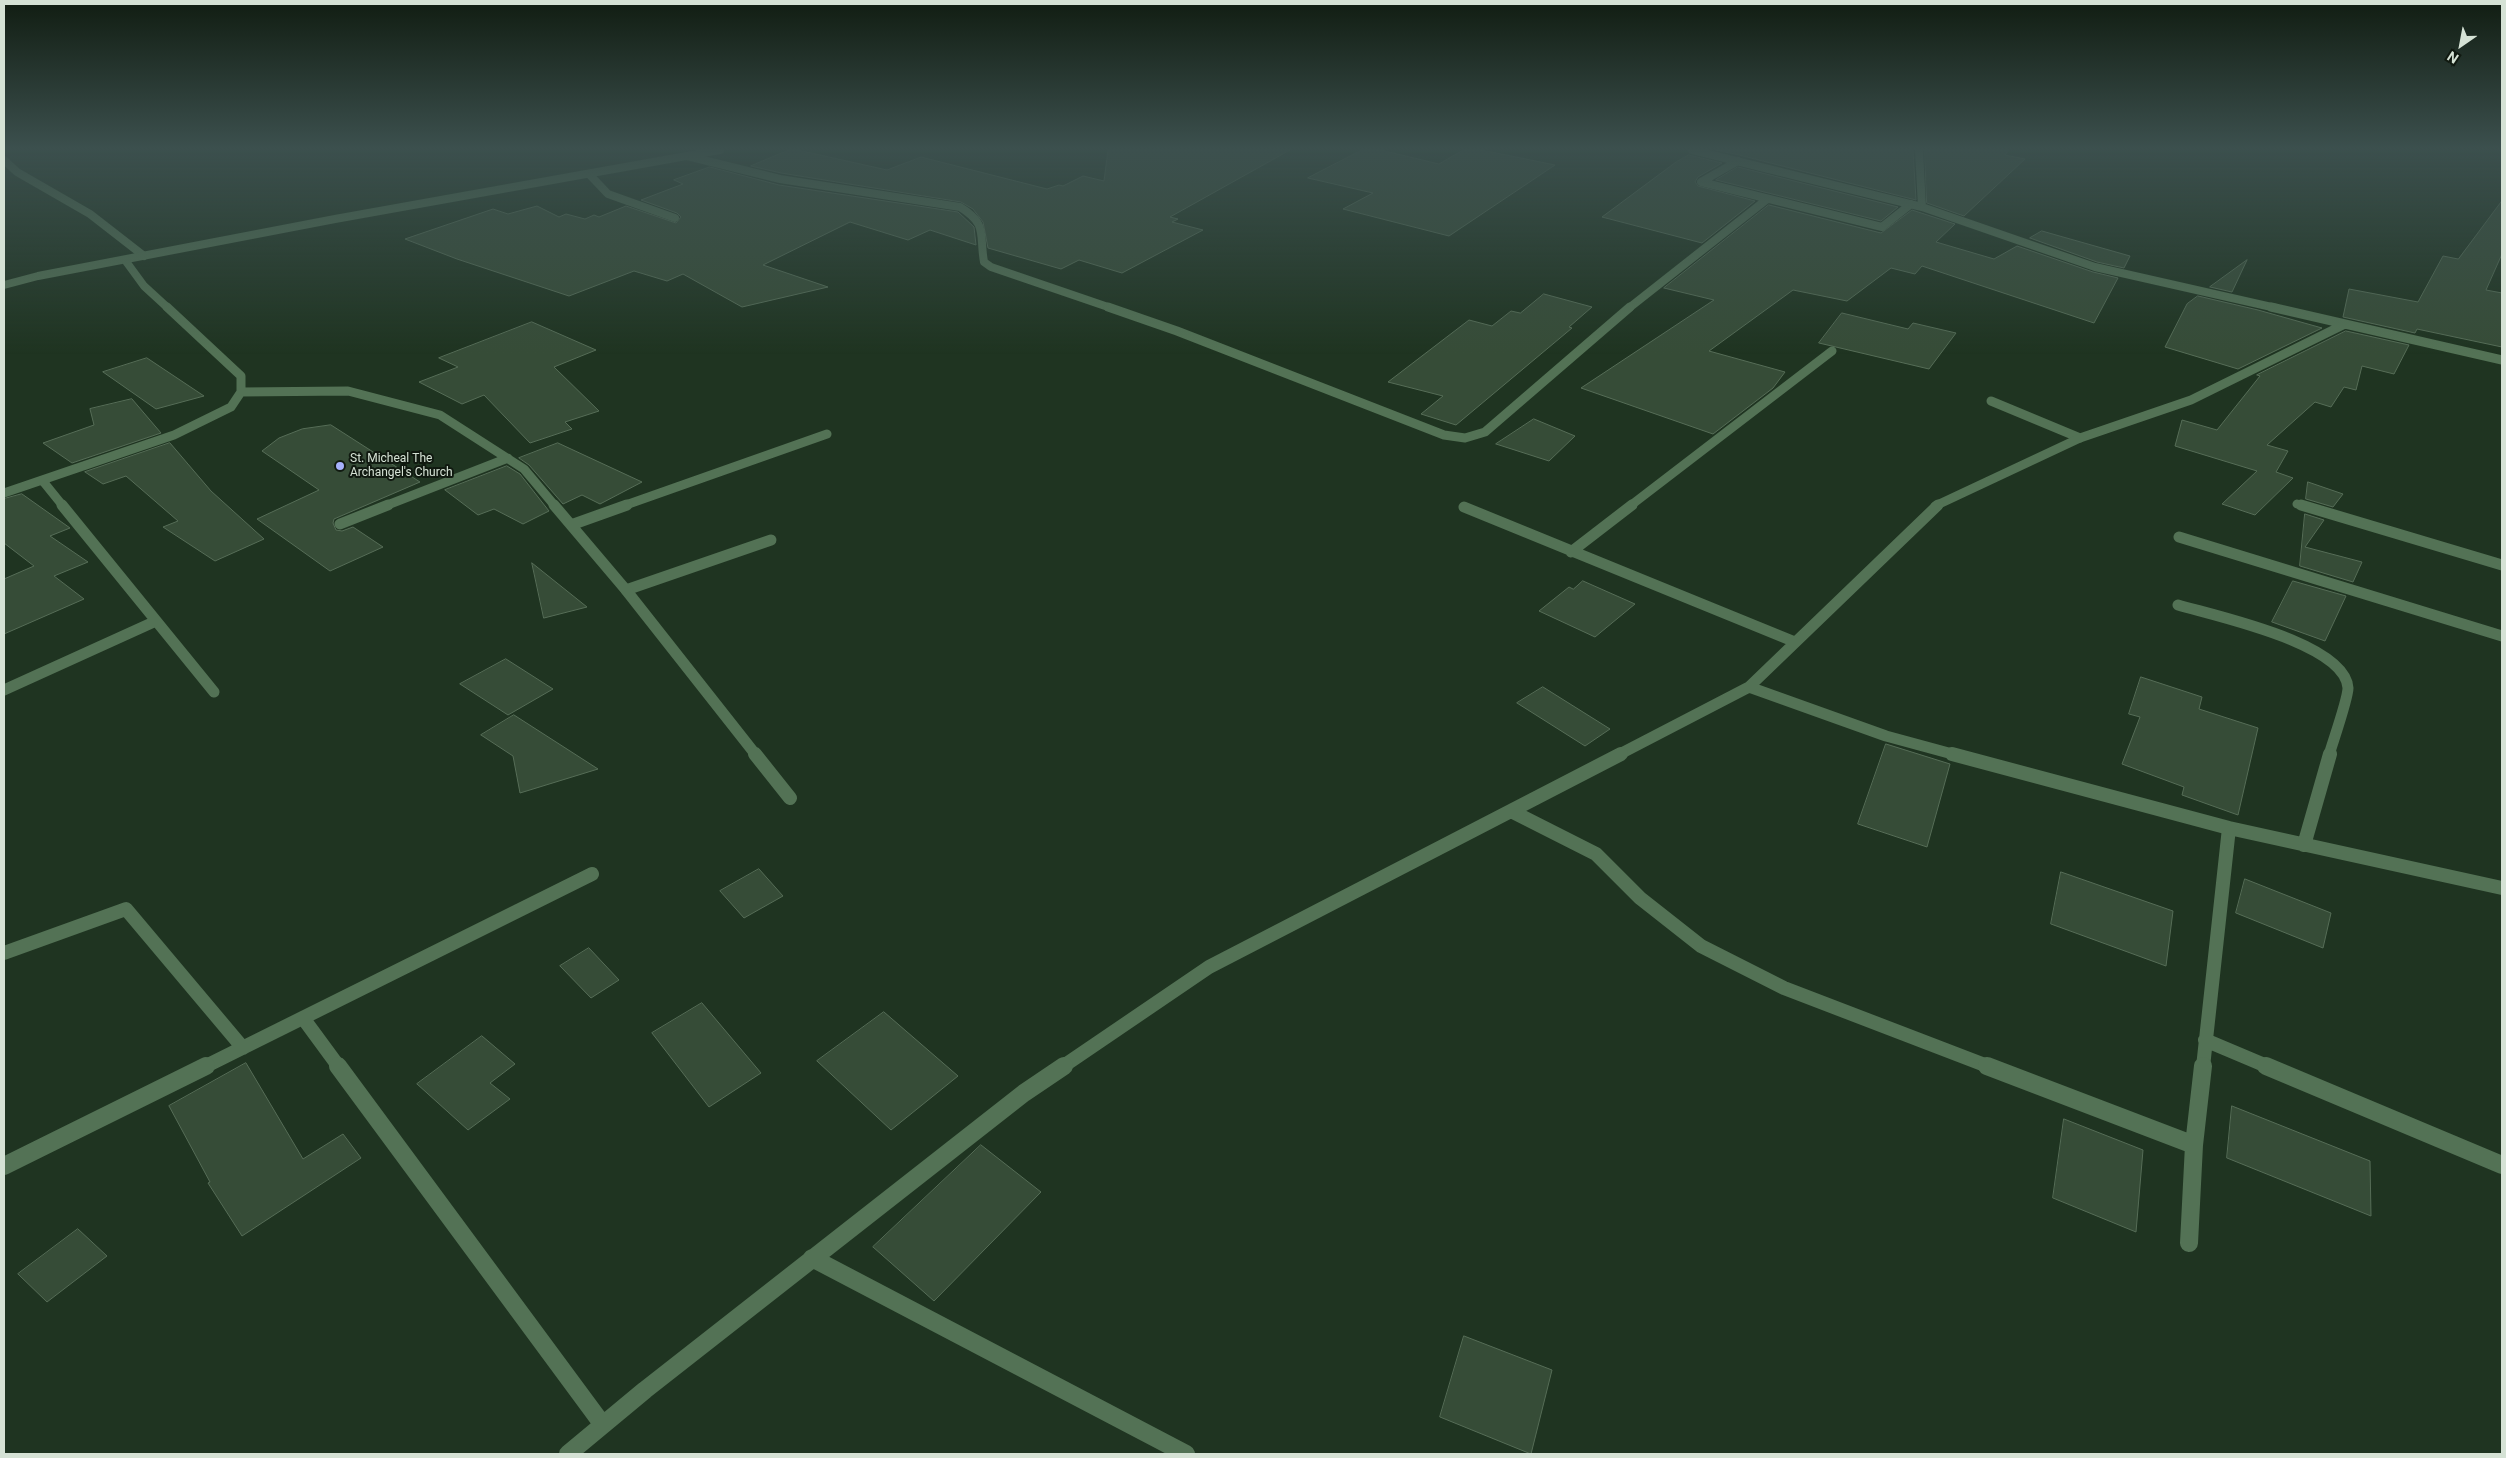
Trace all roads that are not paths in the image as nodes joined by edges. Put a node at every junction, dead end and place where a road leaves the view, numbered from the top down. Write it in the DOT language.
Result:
graph roads {
  1 [pos="95,218"];
  2 [pos="350,218"];
  3 [pos="976,218"];
  4 [pos="1743,218"];
  5 [pos="1844,218"];
  6 [pos="1893,218"];
  7 [pos="1954,218"];
  8 [pos="144,256"];
  9 [pos="125,260"];
  10 [pos="4,285"];
  11 [pos="2343,325"];
  12 [pos="1832,351"];
  13 [pos="2502,360"];
  14 [pos="241,392"];
  15 [pos="1992,401"];
  16 [pos="827,434"];
  17 [pos="2080,438"];
  18 [pos="508,458"];
  19 [pos="42,480"];
  20 [pos="4,493"];
  21 [pos="2297,504"];
  22 [pos="1464,507"];
  23 [pos="340,524"];
  24 [pos="571,525"];
  25 [pos="2179,537"];
  26 [pos="771,540"];
  27 [pos="1571,552"];
  28 [pos="2502,565"];
  29 [pos="626,590"];
  30 [pos="2178,605"];
  31 [pos="156,621"];
  32 [pos="2502,636"];
  33 [pos="1795,642"];
  34 [pos="1749,686"];
  35 [pos="4,690"];
  36 [pos="214,692"];
  37 [pos="790,798"];
  38 [pos="1511,811"];
  39 [pos="2229,828"];
  40 [pos="2304,845"];
  41 [pos="592,874"];
  42 [pos="2502,888"];
  43 [pos="4,954"];
  44 [pos="303,1018"];
  45 [pos="2205,1040"];
  46 [pos="242,1048"];
  47 [pos="2194,1145"];
  48 [pos="2502,1165"];
  49 [pos="4,1166"];
  50 [pos="2189,1243"];
  51 [pos="812,1258"];
  52 [pos="603,1425"];
  53 [pos="568,1454"];
  54 [pos="1186,1454"];
  1 -- 8 [label="street"];
  2 -- 8 [label="street"];
  3 -- 4 [label="street"];
  5 -- 6 [label="street"];
  7 -- 11 [label="street"];
  8 -- 9 [label="street"];
  9 -- 10 [label="street"];
  9 -- 14 [label="street"];
  11 -- 13 [label="street"];
  11 -- 17 [label="street"];
  12 -- 27 [label="street"];
  14 -- 18 [label="street"];
  14 -- 19 [label="street"];
  15 -- 17 [label="street"];
  16 -- 24 [label="street"];
  17 -- 33 [label="street"];
  18 -- 23 [label="street"];
  18 -- 24 [label="street"];
  19 -- 20 [label="street"];
  19 -- 31 [label="street"];
  21 -- 28 [label="street"];
  22 -- 27 [label="street"];
  24 -- 29 [label="street"];
  25 -- 32 [label="street"];
  26 -- 29 [label="street"];
  27 -- 33 [label="street"];
  29 -- 37 [label="street"];
  30 -- 40 [label="street"];
  31 -- 35 [label="street"];
  31 -- 36 [label="street"];
  33 -- 34 [label="street"];
  34 -- 38 [label="street"];
  34 -- 39 [label="street"];
  38 -- 47 [label="street"];
  38 -- 51 [label="street"];
  39 -- 40 [label="street"];
  39 -- 45 [label="street"];
  40 -- 42 [label="street"];
  41 -- 44 [label="street"];
  43 -- 46 [label="street"];
  44 -- 46 [label="street"];
  44 -- 52 [label="street"];
  45 -- 47 [label="street"];
  45 -- 48 [label="street"];
  46 -- 49 [label="street"];
  47 -- 50 [label="street"];
  51 -- 52 [label="street"];
  51 -- 54 [label="street"];
  52 -- 53 [label="street"];
}
